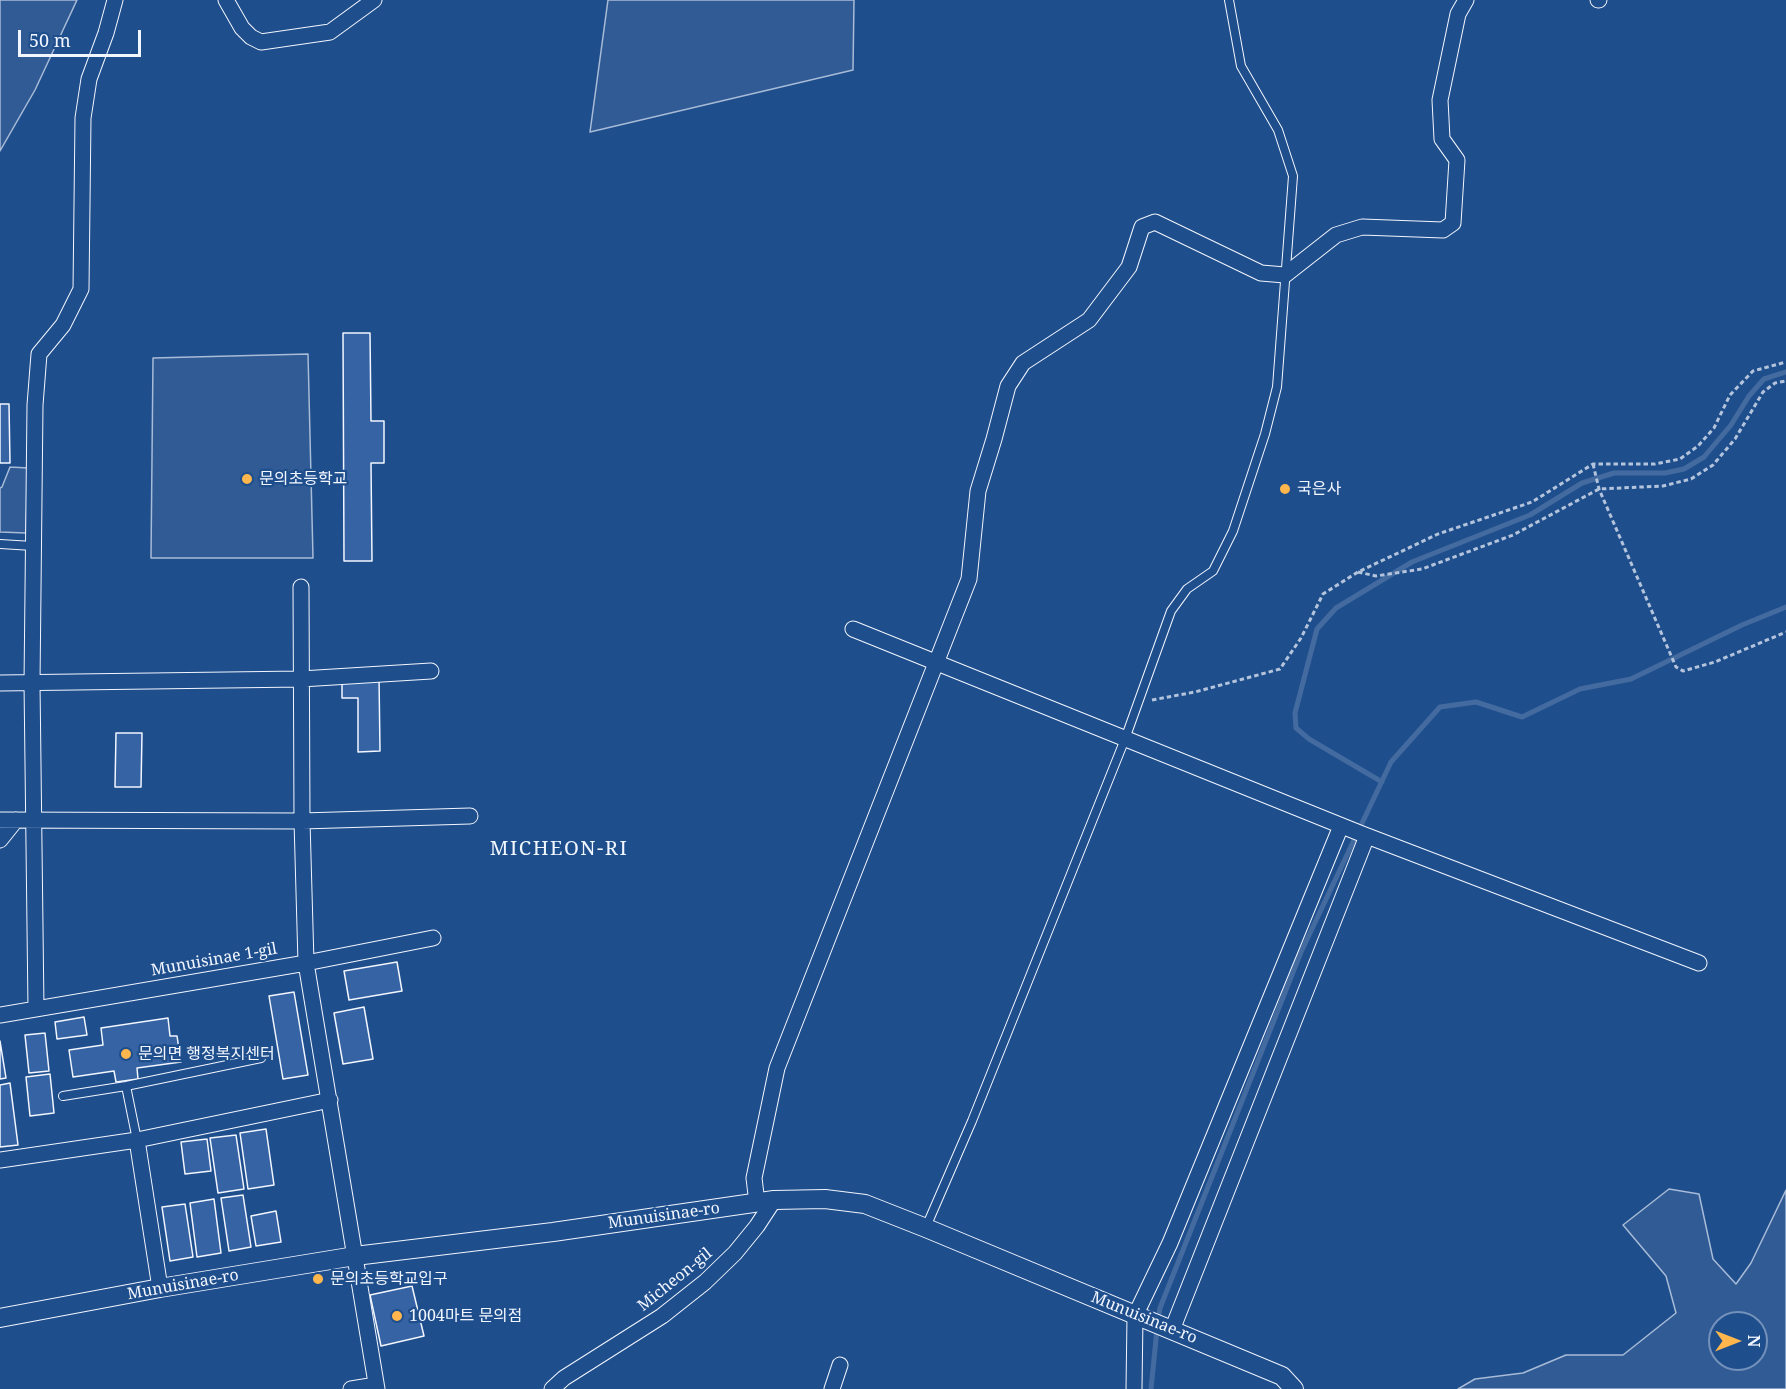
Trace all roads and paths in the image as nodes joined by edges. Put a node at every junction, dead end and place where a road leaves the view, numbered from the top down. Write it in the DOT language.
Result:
graph roads {
  1 [pos="115,0"];
  2 [pos="226,0"];
  3 [pos="374,0"];
  4 [pos="1229,0"];
  5 [pos="1466,0"];
  6 [pos="1285,275"];
  7 [pos="1786,362"];
  8 [pos="1786,381"];
  9 [pos="1593,464"];
  10 [pos="1599,488"];
  11 [pos="0,544"];
  12 [pos="33,546"];
  13 [pos="1358,572"];
  14 [pos="301,587"];
  15 [pos="853,629"];
  16 [pos="1786,632"];
  17 [pos="936,662"];
  18 [pos="431,671"];
  19 [pos="302,679"];
  20 [pos="0,683"];
  21 [pos="32,683"];
  22 [pos="1138,702"];
  23 [pos="1125,739"];
  24 [pos="470,816"];
  25 [pos="0,820"];
  26 [pos="16,820"];
  27 [pos="35,820"];
  28 [pos="302,821"];
  29 [pos="1344,827"];
  30 [pos="1364,835"];
  31 [pos="0,840"];
  32 [pos="433,938"];
  33 [pos="306,963"];
  34 [pos="1699,963"];
  35 [pos="36,1009"];
  36 [pos="0,1015"];
  37 [pos="261,1058"];
  38 [pos="126,1086"];
  39 [pos="63,1096"];
  40 [pos="330,1100"];
  41 [pos="137,1140"];
  42 [pos="0,1160"];
  43 [pos="766,1201"];
  44 [pos="926,1228"];
  45 [pos="355,1256"];
  46 [pos="160,1288"];
  47 [pos="1141,1317"];
  48 [pos="0,1318"];
  49 [pos="1169,1328"];
  50 [pos="840,1365"];
  51 [pos="376,1387"];
  52 [pos="351,1389"];
  53 [pos="552,1389"];
  54 [pos="832,1389"];
  55 [pos="1134,1389"];
  56 [pos="1294,1389"];
  1 -- 12 [label="street"];
  2 -- 3 [label="street"];
  4 -- 6 [label="lane"];
  5 -- 6 [label="street"];
  6 -- 17 [label="street"];
  6 -- 22 [label="lane"];
  7 -- 9 [label="path"];
  8 -- 10 [label="path"];
  9 -- 10 [label="path"];
  9 -- 13 [label="path"];
  10 -- 13 [label="path"];
  10 -- 16 [label="path"];
  11 -- 12 [label="lane"];
  12 -- 21 [label="street"];
  13 -- 22 [label="path"];
  14 -- 19 [label="street"];
  15 -- 17 [label="street"];
  17 -- 23 [label="street"];
  17 -- 43 [label="street"];
  18 -- 19 [label="street"];
  19 -- 21 [label="street"];
  19 -- 28 [label="street"];
  20 -- 21 [label="street"];
  21 -- 27 [label="street"];
  22 -- 23 [label="lane"];
  23 -- 29 [label="street"];
  23 -- 44 [label="lane"];
  24 -- 28 [label="street"];
  25 -- 26 [label="street"];
  26 -- 27 [label="street"];
  26 -- 31 [label="street"];
  27 -- 28 [label="street"];
  27 -- 35 [label="street"];
  28 -- 33 [label="street"];
  29 -- 30 [label="street"];
  29 -- 47 [label="street"];
  30 -- 34 [label="street"];
  30 -- 49 [label="street"];
  32 -- 33 [label="street, Munuisinae 1-gil"];
  33 -- 35 [label="street, Munuisinae 1-gil"];
  33 -- 40 [label="street"];
  35 -- 36 [label="street, Munuisinae 1-gil"];
  37 -- 38 [label="lane"];
  38 -- 39 [label="lane"];
  38 -- 41 [label="lane"];
  40 -- 41 [label="street"];
  40 -- 45 [label="street"];
  41 -- 42 [label="street"];
  41 -- 46 [label="street"];
  43 -- 44 [label="street, Munuisinae-ro"];
  43 -- 45 [label="street, Munuisinae-ro"];
  43 -- 53 [label="street, Micheon-gil"];
  44 -- 47 [label="street, Munuisinae-ro"];
  45 -- 46 [label="street, Munuisinae-ro"];
  45 -- 51 [label="street"];
  46 -- 48 [label="street, Munuisinae-ro"];
  47 -- 49 [label="street, Munuisinae-ro"];
  47 -- 55 [label="street"];
  49 -- 56 [label="street, Munuisinae-ro"];
  50 -- 54 [label="street"];
  51 -- 52 [label="street"];
}
